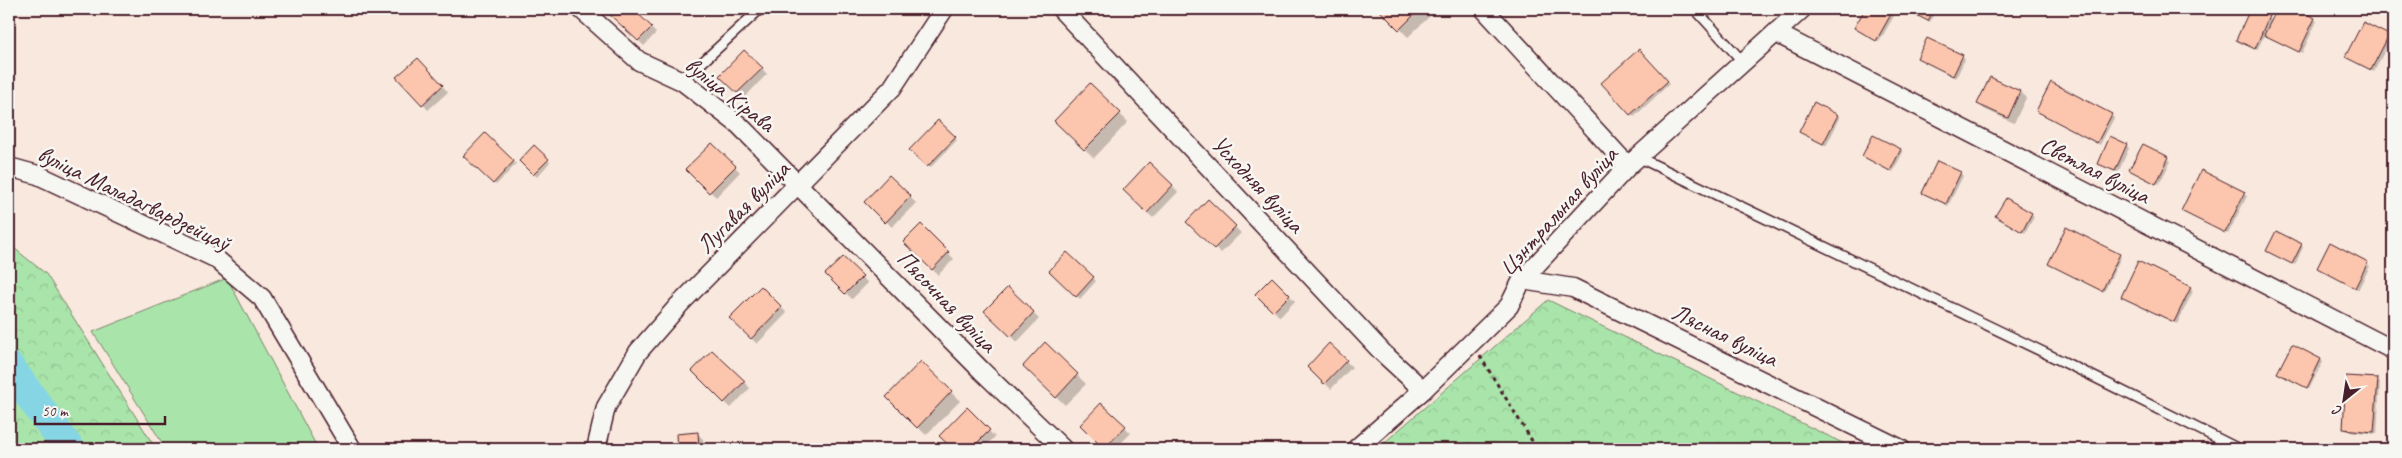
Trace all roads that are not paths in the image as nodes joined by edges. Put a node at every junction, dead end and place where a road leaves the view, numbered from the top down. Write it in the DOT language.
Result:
graph roads {
  1 [pos="581,9"];
  2 [pos="760,9"];
  3 [pos="944,9"];
  4 [pos="1060,9"];
  5 [pos="1484,9"];
  6 [pos="1695,9"];
  7 [pos="1802,9"];
  8 [pos="1776,32"];
  9 [pos="1743,62"];
  10 [pos="682,81"];
  11 [pos="1633,161"];
  12 [pos="9,167"];
  13 [pos="798,185"];
  14 [pos="1522,280"];
  15 [pos="2393,350"];
  16 [pos="1423,390"];
  17 [pos="352,449"];
  18 [pos="596,449"];
  19 [pos="1063,449"];
  20 [pos="1356,449"];
  21 [pos="1901,449"];
  22 [pos="2239,449"];
  1 -- 10 [label="street, вуліца Кірава"];
  2 -- 10 [label="lane"];
  3 -- 13 [label="street, Лугавая вуліца"];
  4 -- 16 [label="street, Усходняя вуліца"];
  5 -- 11 [label="street"];
  6 -- 9 [label="lane"];
  7 -- 8 [label="street, Цэнтральная вуліца"];
  8 -- 9 [label="street, Цэнтральная вуліца"];
  8 -- 15 [label="street, Светлая вуліца"];
  9 -- 11 [label="street, Цэнтральная вуліца"];
  10 -- 13 [label="street, вуліца Кірава"];
  11 -- 14 [label="street, Цэнтральная вуліца"];
  11 -- 22 [label="lane"];
  12 -- 17 [label="street, вуліца Маладагвардзейцаў"];
  13 -- 18 [label="street, Лугавая вуліца"];
  13 -- 19 [label="street, Пясочная вуліца"];
  14 -- 16 [label="street, Цэнтральная вуліца"];
  14 -- 21 [label="street, Лясная вуліца"];
  16 -- 20 [label="street, Цэнтральная вуліца"];
}
